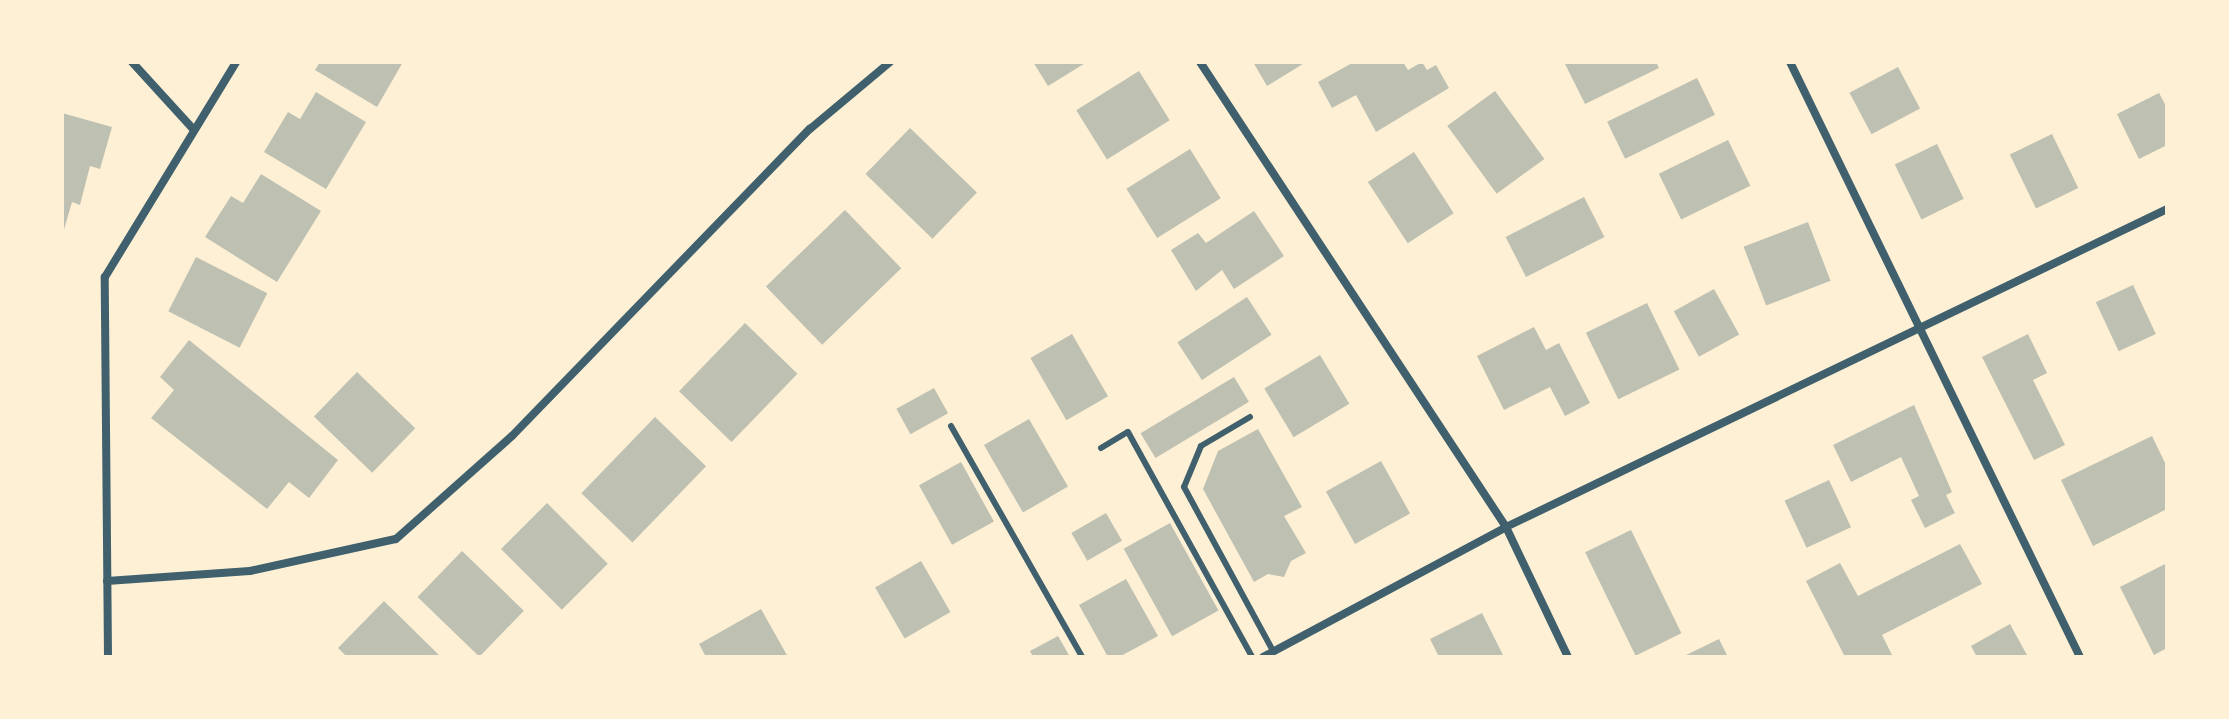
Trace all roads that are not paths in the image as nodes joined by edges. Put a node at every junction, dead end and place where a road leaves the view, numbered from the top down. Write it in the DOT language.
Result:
graph roads {
  1 [pos="132,62"];
  2 [pos="236,62"];
  3 [pos="890,62"];
  4 [pos="1200,62"];
  5 [pos="1790,62"];
  6 [pos="194,130"];
  7 [pos="2167,209"];
  8 [pos="1922,327"];
  9 [pos="1250,417"];
  10 [pos="951,426"];
  11 [pos="1101,448"];
  12 [pos="1506,527"];
  13 [pos="107,581"];
  14 [pos="1273,651"];
  15 [pos="108,657"];
  16 [pos="1082,657"];
  17 [pos="1252,657"];
  18 [pos="1263,657"];
  19 [pos="1568,657"];
  20 [pos="2080,657"];
  1 -- 6 [label="street"];
  2 -- 6 [label="street"];
  3 -- 13 [label="street"];
  4 -- 12 [label="street"];
  5 -- 8 [label="street"];
  6 -- 13 [label="street"];
  7 -- 8 [label="street"];
  8 -- 12 [label="street"];
  8 -- 20 [label="street"];
  9 -- 14 [label="lane"];
  10 -- 16 [label="lane"];
  11 -- 17 [label="lane"];
  12 -- 14 [label="street"];
  12 -- 19 [label="street"];
  13 -- 15 [label="street"];
  14 -- 18 [label="street"];
}
